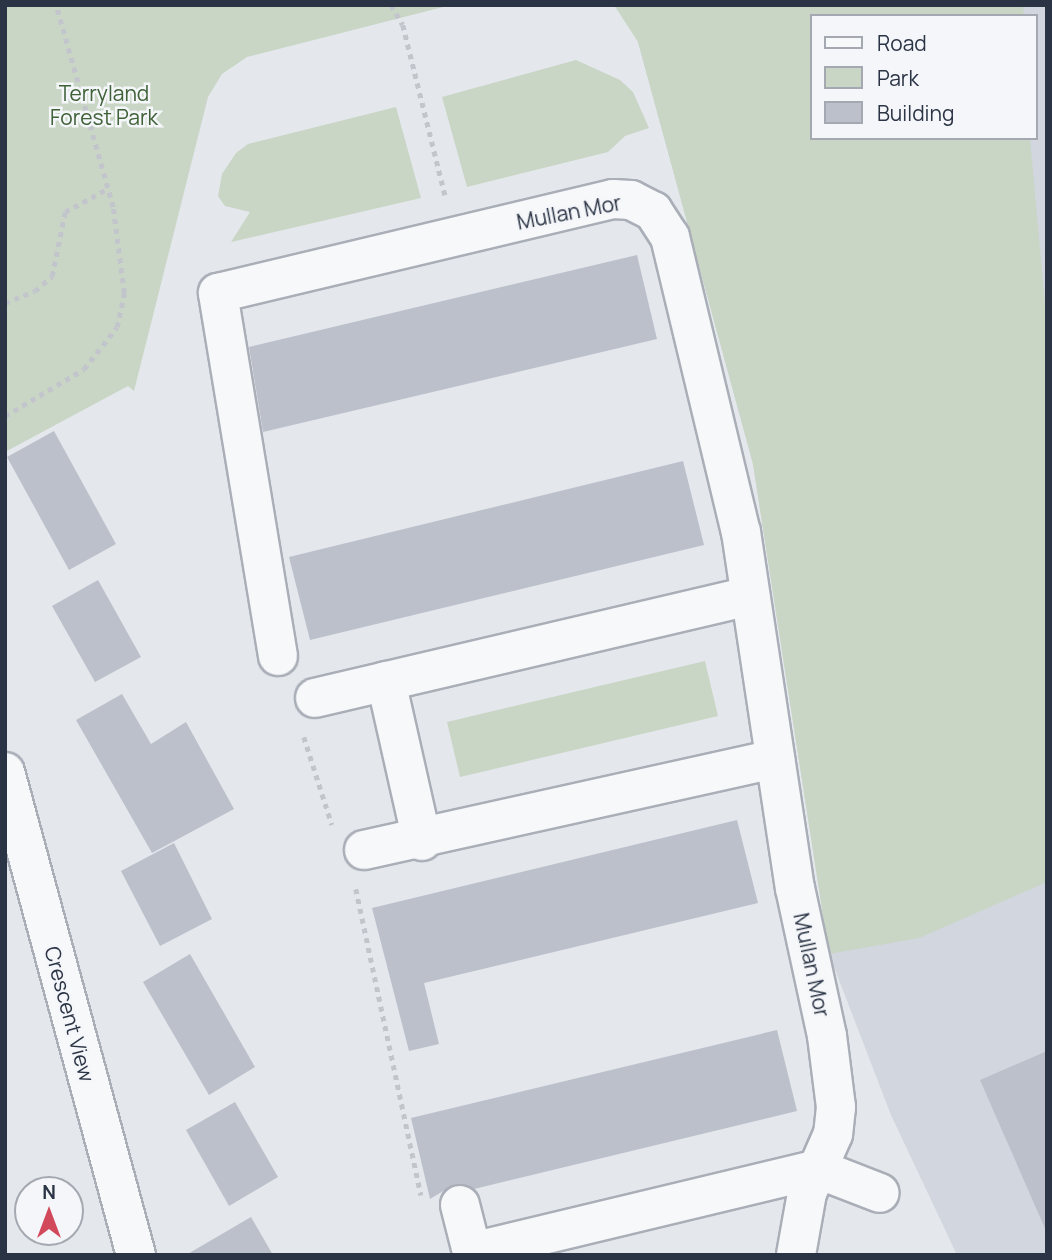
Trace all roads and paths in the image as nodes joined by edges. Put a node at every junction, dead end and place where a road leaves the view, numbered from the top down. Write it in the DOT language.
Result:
graph roads {
  1 [pos="56,5"];
  2 [pos="391,5"];
  3 [pos="441,179"];
  4 [pos="107,189"];
  5 [pos="5,303"];
  6 [pos="5,416"];
  7 [pos="750,596"];
  8 [pos="278,656"];
  9 [pos="386,681"];
  10 [pos="308,714"];
  11 [pos="775,759"];
  12 [pos="5,772"];
  13 [pos="422,841"];
  14 [pos="349,842"];
  15 [pos="351,885"];
  16 [pos="355,898"];
  17 [pos="818,1169"];
  18 [pos="880,1193"];
  19 [pos="460,1205"];
  20 [pos="136,1255"];
  21 [pos="796,1255"];
  1 -- 4 [label="path"];
  2 -- 3 [label="path"];
  4 -- 5 [label="path"];
  4 -- 6 [label="path"];
  7 -- 8 [label="street, Mullan Mor"];
  7 -- 9 [label="street"];
  7 -- 11 [label="street, Mullan Mor"];
  9 -- 10 [label="street"];
  9 -- 13 [label="street"];
  10 -- 14 [label="path"];
  11 -- 13 [label="street"];
  11 -- 17 [label="street, Mullan Mor"];
  12 -- 20 [label="street, Crescent View"];
  13 -- 14 [label="street"];
  14 -- 16 [label="path"];
  15 -- 16 [label="path"];
  16 -- 19 [label="path"];
  17 -- 18 [label="street"];
  17 -- 19 [label="street"];
  17 -- 21 [label="street, Mullan Mor"];
}
